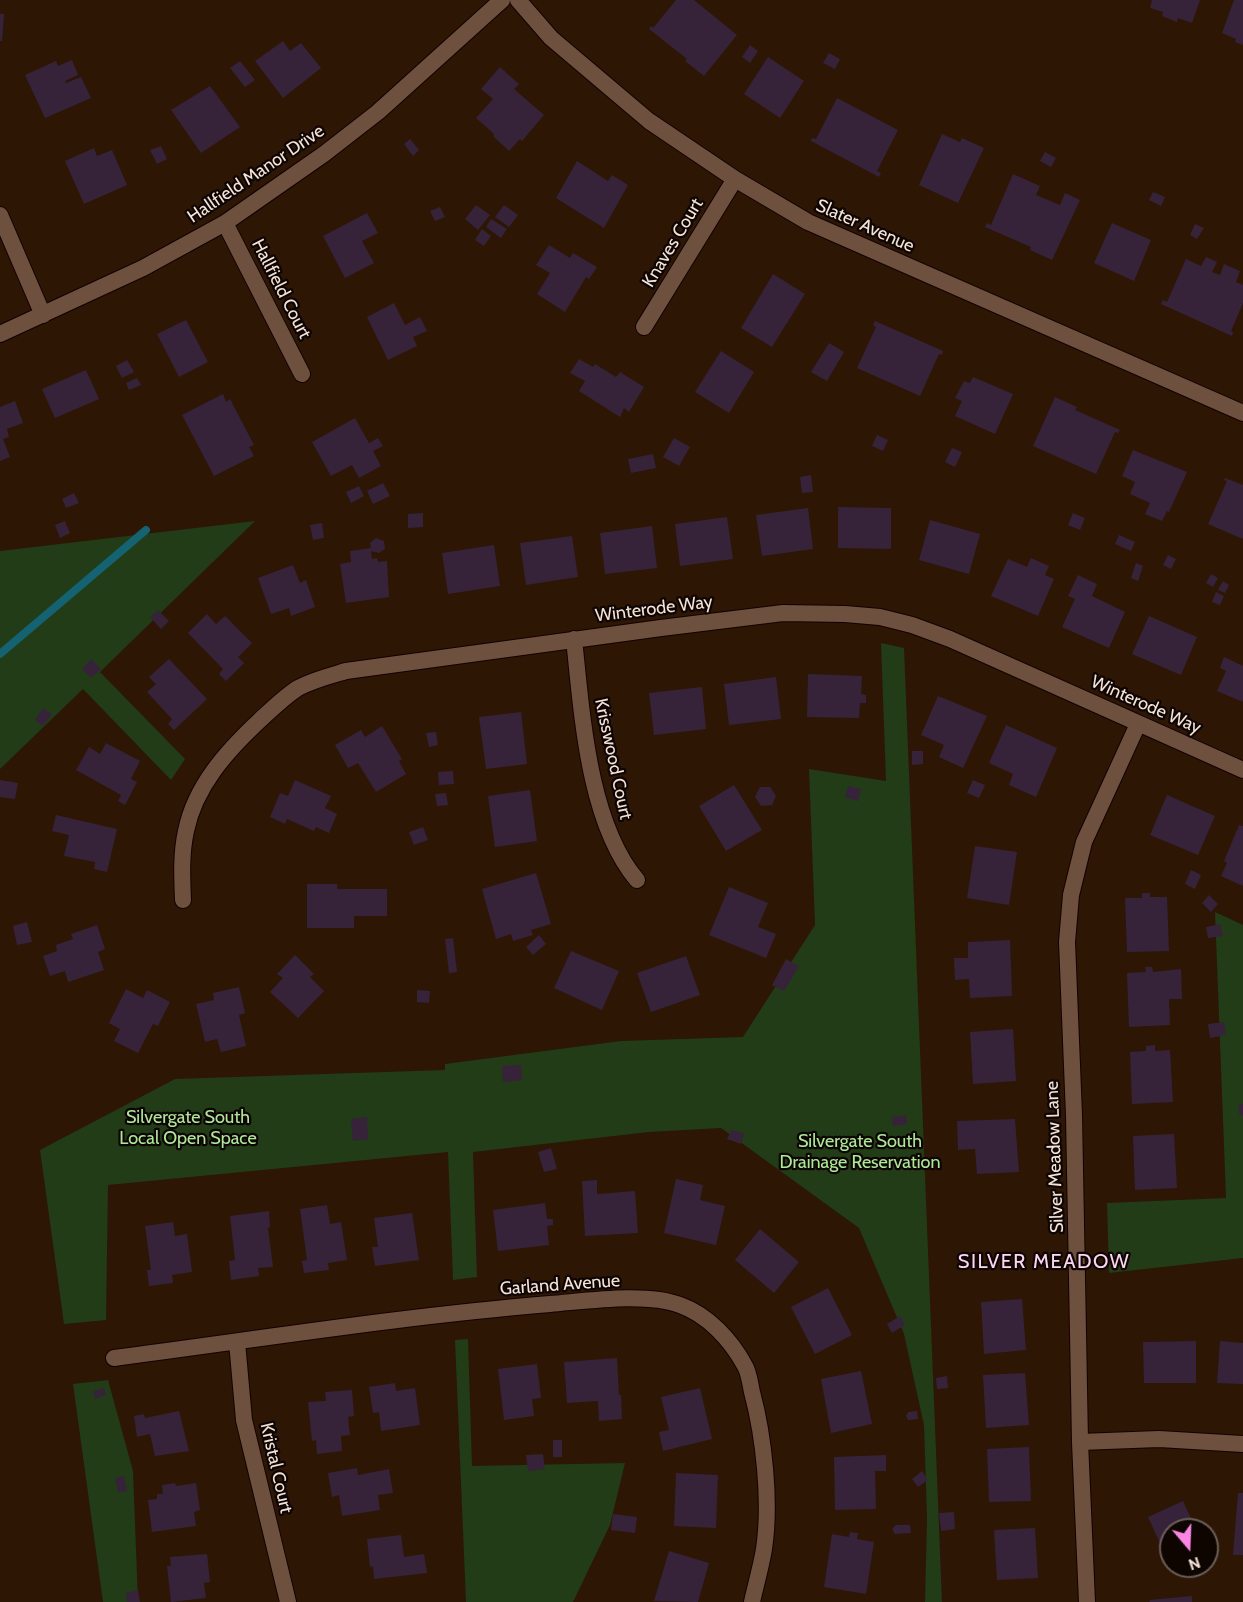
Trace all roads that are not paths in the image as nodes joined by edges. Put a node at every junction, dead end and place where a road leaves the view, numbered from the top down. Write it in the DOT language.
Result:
graph roads {
  1 [pos="502,0"];
  2 [pos="518,0"];
  3 [pos="735,179"];
  4 [pos="0,215"];
  5 [pos="225,223"];
  6 [pos="44,315"];
  7 [pos="644,327"];
  8 [pos="0,334"];
  9 [pos="302,374"];
  10 [pos="1243,413"];
  11 [pos="574,639"];
  12 [pos="1138,724"];
  13 [pos="1243,770"];
  14 [pos="637,880"];
  15 [pos="183,900"];
  16 [pos="237,1342"];
  17 [pos="114,1358"];
  18 [pos="1080,1442"];
  19 [pos="1243,1444"];
  20 [pos="288,1602"];
  21 [pos="752,1602"];
  22 [pos="1087,1602"];
  1 -- 5 [label="street, Hallfield Manor Drive"];
  2 -- 3 [label="street, Slater Avenue"];
  3 -- 7 [label="street, Knaves Court"];
  3 -- 10 [label="street, Slater Avenue"];
  4 -- 6 [label="street"];
  5 -- 6 [label="street, Hallfield Manor Drive"];
  5 -- 9 [label="street, Hallfield Court"];
  6 -- 8 [label="street, Hallfield Manor Drive"];
  11 -- 12 [label="street, Winterode Way"];
  11 -- 14 [label="street, Krisswood Court"];
  11 -- 15 [label="street, Winterode Way"];
  12 -- 13 [label="street, Winterode Way"];
  12 -- 18 [label="street, Silver Meadow Lane"];
  16 -- 17 [label="street, Garland Avenue"];
  16 -- 20 [label="street, Kristal Court"];
  16 -- 21 [label="street, Garland Avenue"];
  18 -- 19 [label="street"];
  18 -- 22 [label="street, Silver Meadow Lane"];
}
